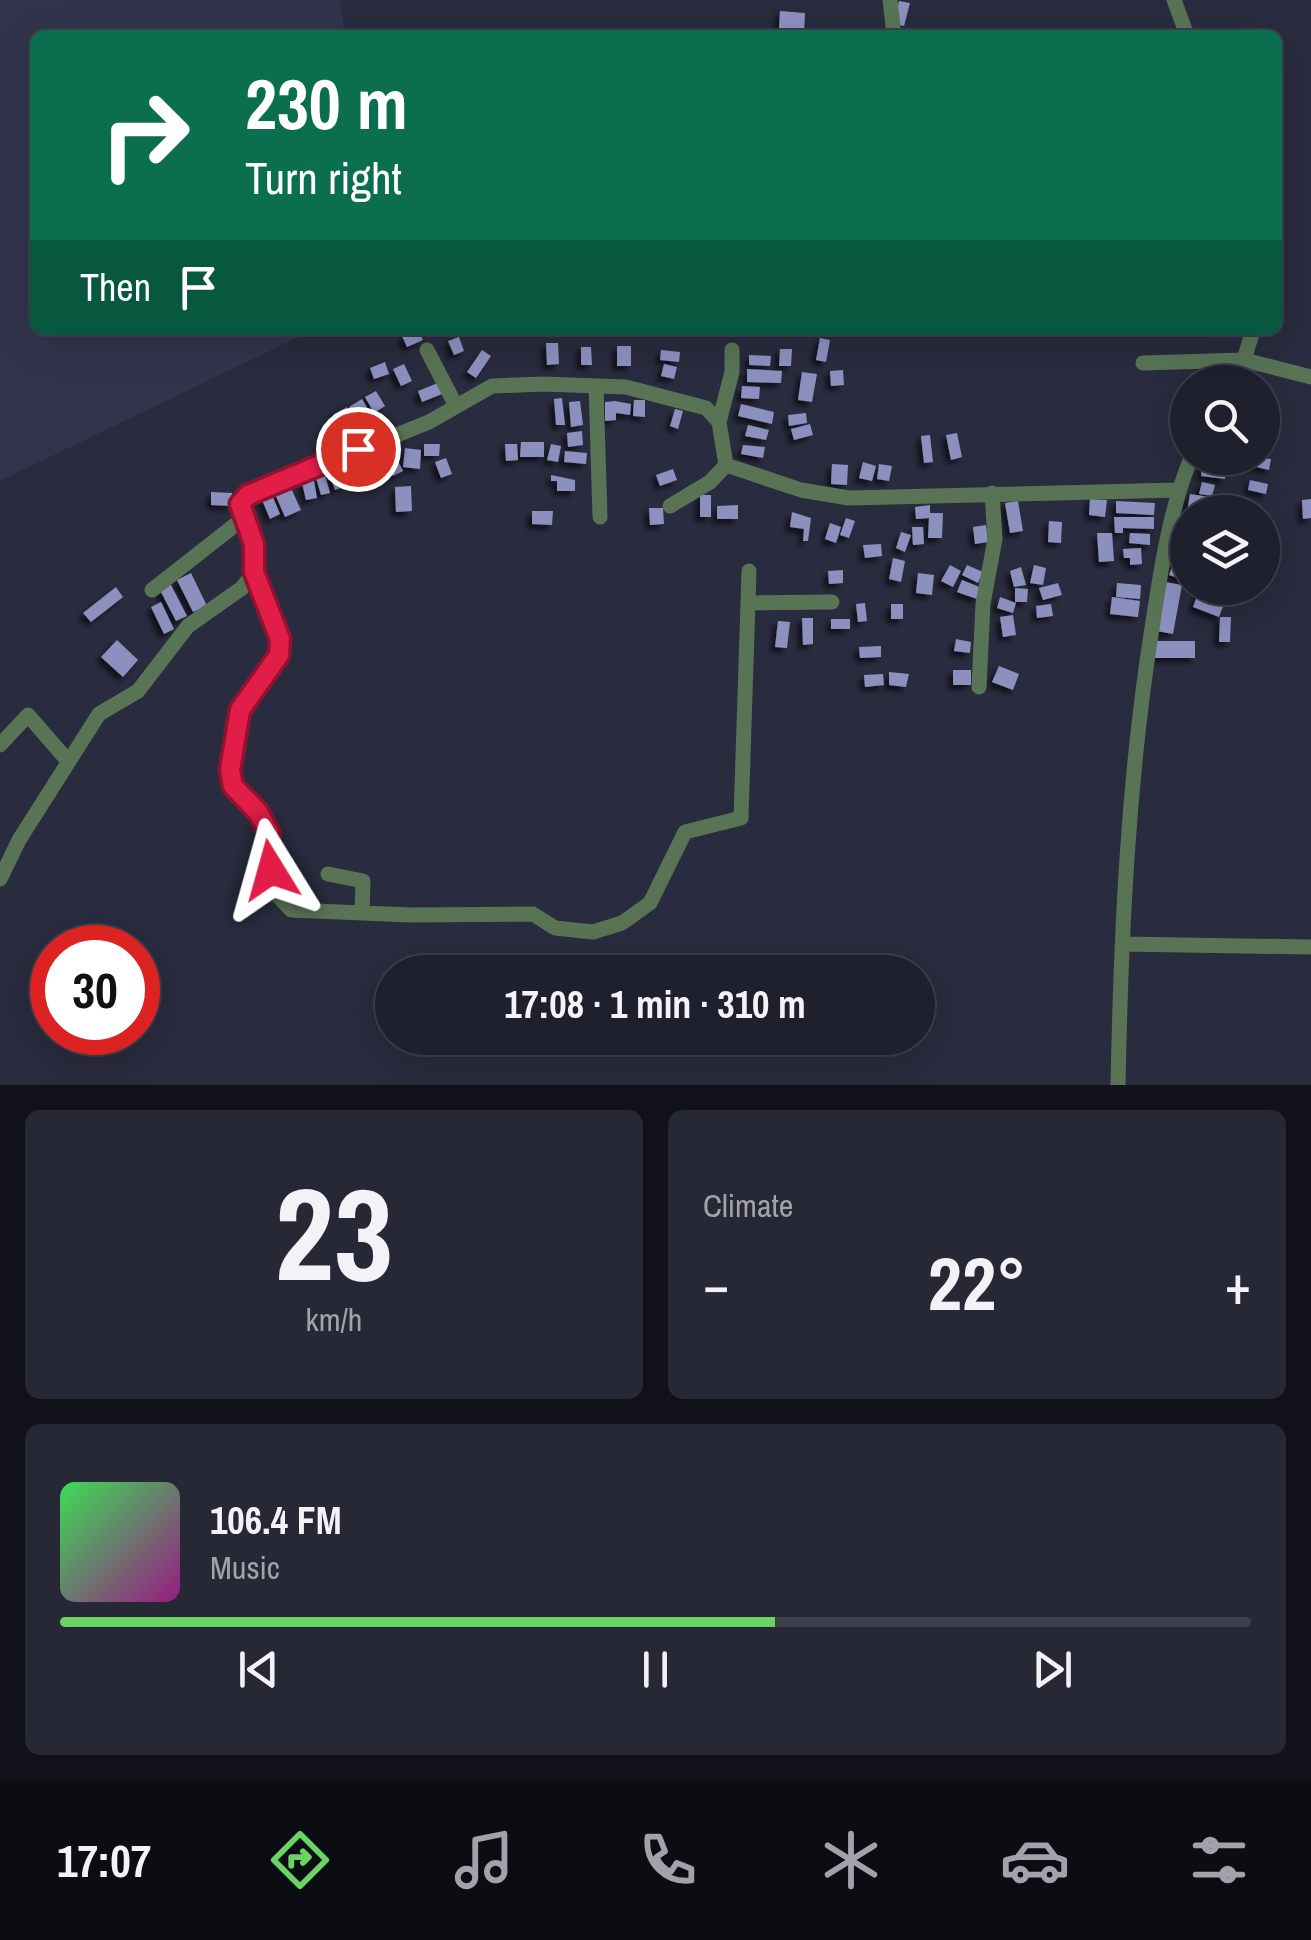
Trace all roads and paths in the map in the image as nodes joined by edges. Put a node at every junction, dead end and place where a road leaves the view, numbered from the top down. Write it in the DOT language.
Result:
graph roads {
  1 [pos="890,0"];
  2 [pos="1174,0"];
  3 [pos="893,30"];
  4 [pos="1185,30"];
  5 [pos="1252,335"];
  6 [pos="427,350"];
  7 [pos="732,350"];
  8 [pos="1244,360"];
  9 [pos="1143,363"];
  10 [pos="1241,365"];
  11 [pos="1311,377"];
  12 [pos="596,386"];
  13 [pos="456,406"];
  14 [pos="719,422"];
  15 [pos="726,466"];
  16 [pos="1184,475"];
  17 [pos="1178,490"];
  18 [pos="992,493"];
  19 [pos="670,506"];
  20 [pos="600,517"];
  21 [pos="244,518"];
  22 [pos="1168,536"];
  23 [pos="750,570"];
  24 [pos="254,572"];
  25 [pos="152,590"];
  26 [pos="832,602"];
  27 [pos="749,603"];
  28 [pos="979,687"];
  29 [pos="0,745"];
  30 [pos="68,760"];
  31 [pos="328,874"];
  32 [pos="0,879"];
  33 [pos="362,913"];
  34 [pos="1124,944"];
  35 [pos="1311,947"];
  36 [pos="1118,1085"];
  1 -- 3 [label="street"];
  2 -- 4 [label="street"];
  5 -- 8 [label="street"];
  6 -- 13 [label="street"];
  7 -- 14 [label="street"];
  8 -- 9 [label="street"];
  8 -- 10 [label="street"];
  8 -- 11 [label="street"];
  12 -- 13 [label="street"];
  12 -- 14 [label="street"];
  12 -- 20 [label="street"];
  13 -- 21 [label="street"];
  14 -- 15 [label="street"];
  15 -- 18 [label="street"];
  15 -- 19 [label="street"];
  16 -- 17 [label="street"];
  17 -- 18 [label="street"];
  17 -- 22 [label="street"];
  18 -- 28 [label="street"];
  21 -- 24 [label="street"];
  21 -- 25 [label="street"];
  22 -- 34 [label="street"];
  23 -- 27 [label="street"];
  24 -- 30 [label="street"];
  24 -- 33 [label="street"];
  26 -- 27 [label="street"];
  27 -- 33 [label="street"];
  29 -- 30 [label="street"];
  30 -- 32 [label="street"];
  31 -- 33 [label="street"];
  34 -- 35 [label="street"];
  34 -- 36 [label="street"];
}
